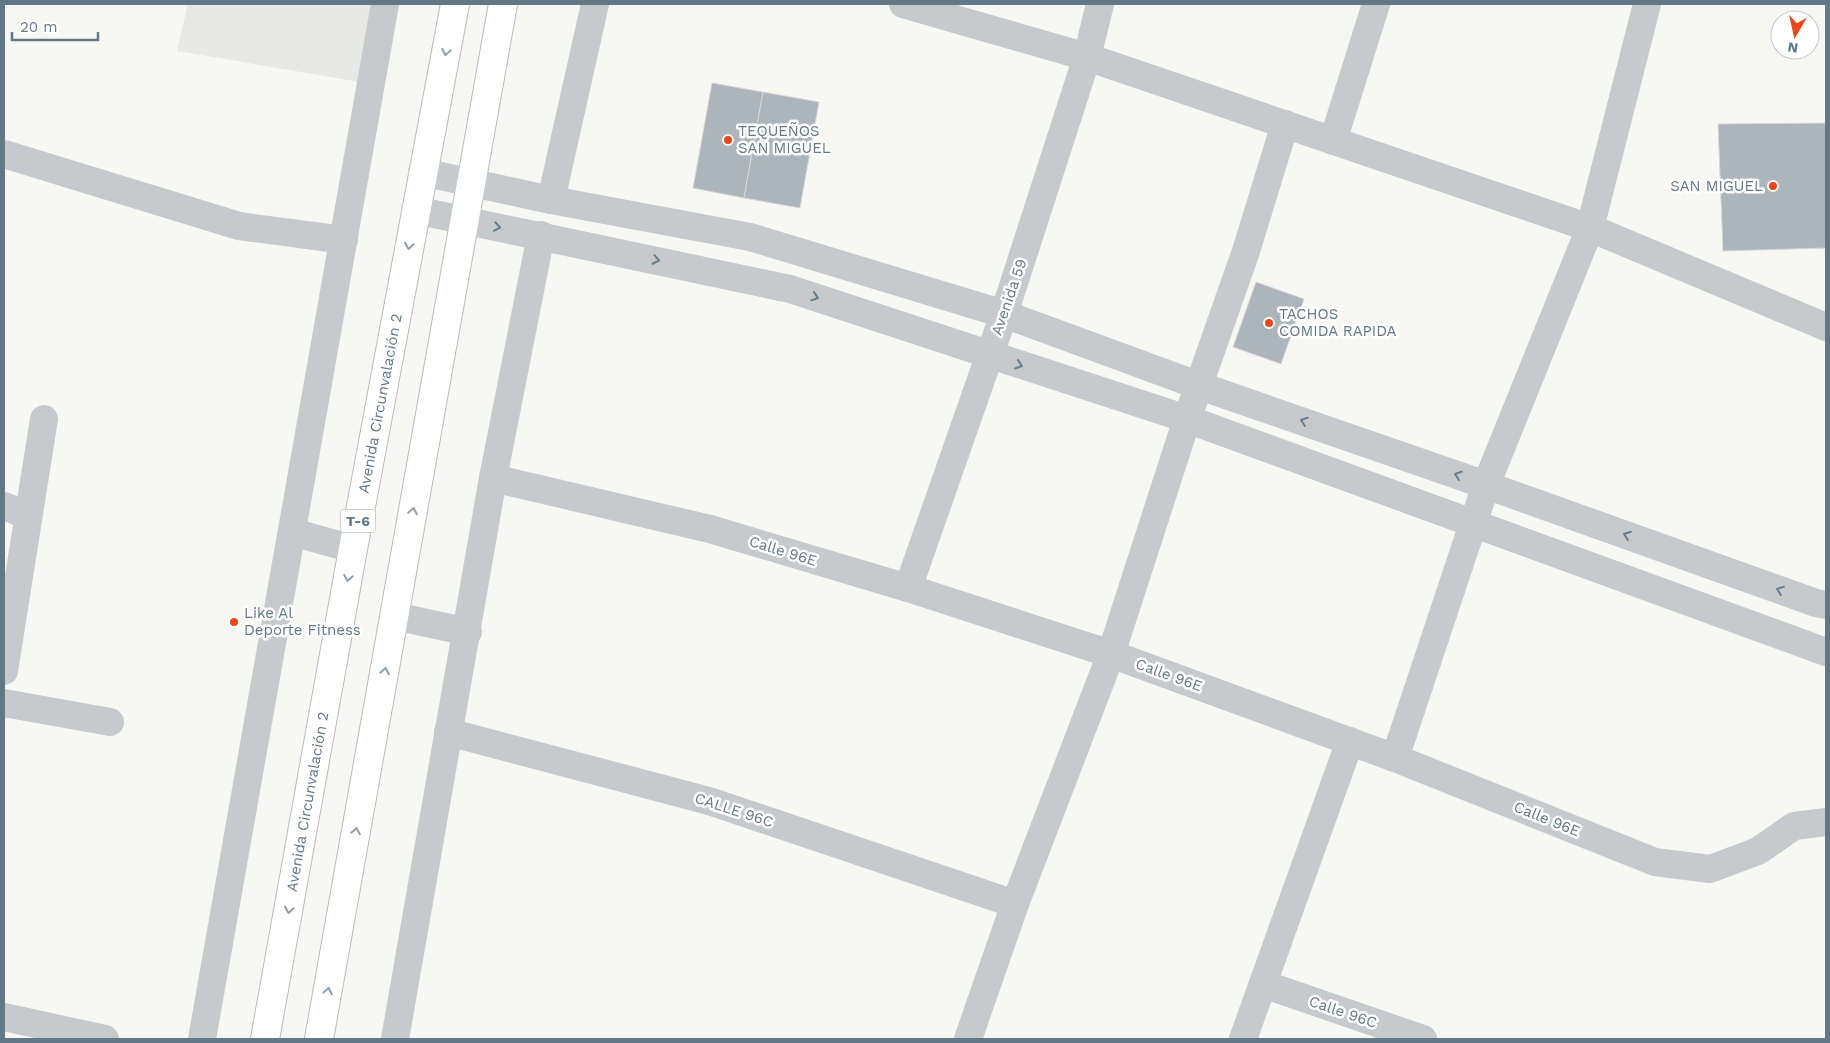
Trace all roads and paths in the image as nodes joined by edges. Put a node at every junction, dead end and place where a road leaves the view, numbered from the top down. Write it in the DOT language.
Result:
graph roads {
  1 [pos="386,4"];
  2 [pos="455,4"];
  3 [pos="503,4"];
  4 [pos="595,4"];
  5 [pos="903,4"];
  6 [pos="1100,4"];
  7 [pos="1376,4"];
  8 [pos="1646,4"];
  9 [pos="1087,57"];
  10 [pos="1285,124"];
  11 [pos="1334,141"];
  12 [pos="4,154"];
  13 [pos="422,172"];
  14 [pos="470,182"];
  15 [pos="551,200"];
  16 [pos="415,210"];
  17 [pos="464,220"];
  18 [pos="1590,228"];
  19 [pos="540,235"];
  20 [pos="344,240"];
  21 [pos="1004,314"];
  22 [pos="1826,327"];
  23 [pos="989,355"];
  24 [pos="1200,386"];
  25 [pos="44,419"];
  26 [pos="1186,419"];
  27 [pos="494,478"];
  28 [pos="1486,485"];
  29 [pos="16,511"];
  30 [pos="1472,524"];
  31 [pos="292,532"];
  32 [pos="353,549"];
  33 [pos="908,588"];
  34 [pos="1826,605"];
  35 [pos="395,616"];
  36 [pos="468,632"];
  37 [pos="1826,652"];
  38 [pos="1111,654"];
  39 [pos="4,671"];
  40 [pos="4,703"];
  41 [pos="110,722"];
  42 [pos="448,732"];
  43 [pos="1350,741"];
  44 [pos="1395,758"];
  45 [pos="1826,822"];
  46 [pos="1015,904"];
  47 [pos="1263,984"];
  48 [pos="4,1017"];
  49 [pos="105,1039"];
  50 [pos="202,1039"];
  51 [pos="265,1039"];
  52 [pos="319,1039"];
  53 [pos="395,1039"];
  54 [pos="968,1039"];
  55 [pos="1244,1039"];
  56 [pos="1423,1039"];
  1 -- 20 [label="street"];
  2 -- 13 [label="highway, Avenida Circunvalación 2 / T-6, one-way"];
  3 -- 14 [label="highway"];
  4 -- 15 [label="street"];
  5 -- 9 [label="street"];
  6 -- 9 [label="street, Avenida 59"];
  7 -- 11 [label="street"];
  8 -- 18 [label="street"];
  9 -- 10 [label="street"];
  9 -- 21 [label="street, Avenida 59"];
  10 -- 11 [label="street"];
  10 -- 24 [label="street"];
  11 -- 18 [label="street"];
  12 -- 20 [label="street"];
  13 -- 14 [label="street"];
  13 -- 16 [label="highway, Avenida Circunvalación 2 / T-6"];
  14 -- 15 [label="street"];
  14 -- 17 [label="highway"];
  15 -- 21 [label="street"];
  16 -- 17 [label="street"];
  16 -- 32 [label="highway, Avenida Circunvalación 2 / T-6, one-way"];
  17 -- 19 [label="street, one-way"];
  35 -- 17 [label="highway, one-way"];
  18 -- 22 [label="street"];
  18 -- 28 [label="street"];
  19 -- 23 [label="street, one-way"];
  19 -- 27 [label="street"];
  20 -- 31 [label="street"];
  21 -- 23 [label="street, Avenida 59"];
  21 -- 24 [label="street"];
  23 -- 26 [label="street, one-way"];
  23 -- 33 [label="street, Avenida 59"];
  24 -- 26 [label="street"];
  28 -- 24 [label="street, one-way"];
  25 -- 29 [label="street"];
  26 -- 30 [label="street"];
  26 -- 38 [label="street"];
  27 -- 33 [label="street, Calle 96E"];
  27 -- 36 [label="street"];
  28 -- 30 [label="street"];
  34 -- 28 [label="street, one-way"];
  29 -- 39 [label="street"];
  30 -- 37 [label="street"];
  30 -- 44 [label="street"];
  31 -- 32 [label="street"];
  31 -- 50 [label="street"];
  32 -- 51 [label="highway, Avenida Circunvalación 2 / T-6, one-way"];
  33 -- 38 [label="street, Calle 96E"];
  35 -- 36 [label="street"];
  52 -- 35 [label="highway, one-way"];
  36 -- 42 [label="street"];
  38 -- 43 [label="street, Calle 96E"];
  38 -- 46 [label="street"];
  40 -- 41 [label="street"];
  42 -- 46 [label="street, CALLE 96C"];
  42 -- 53 [label="street"];
  43 -- 44 [label="street, Calle 96E"];
  43 -- 47 [label="street"];
  44 -- 45 [label="street, Calle 96E"];
  46 -- 54 [label="street"];
  47 -- 55 [label="street"];
  47 -- 56 [label="street, Calle 96C"];
  48 -- 49 [label="street"];
}
